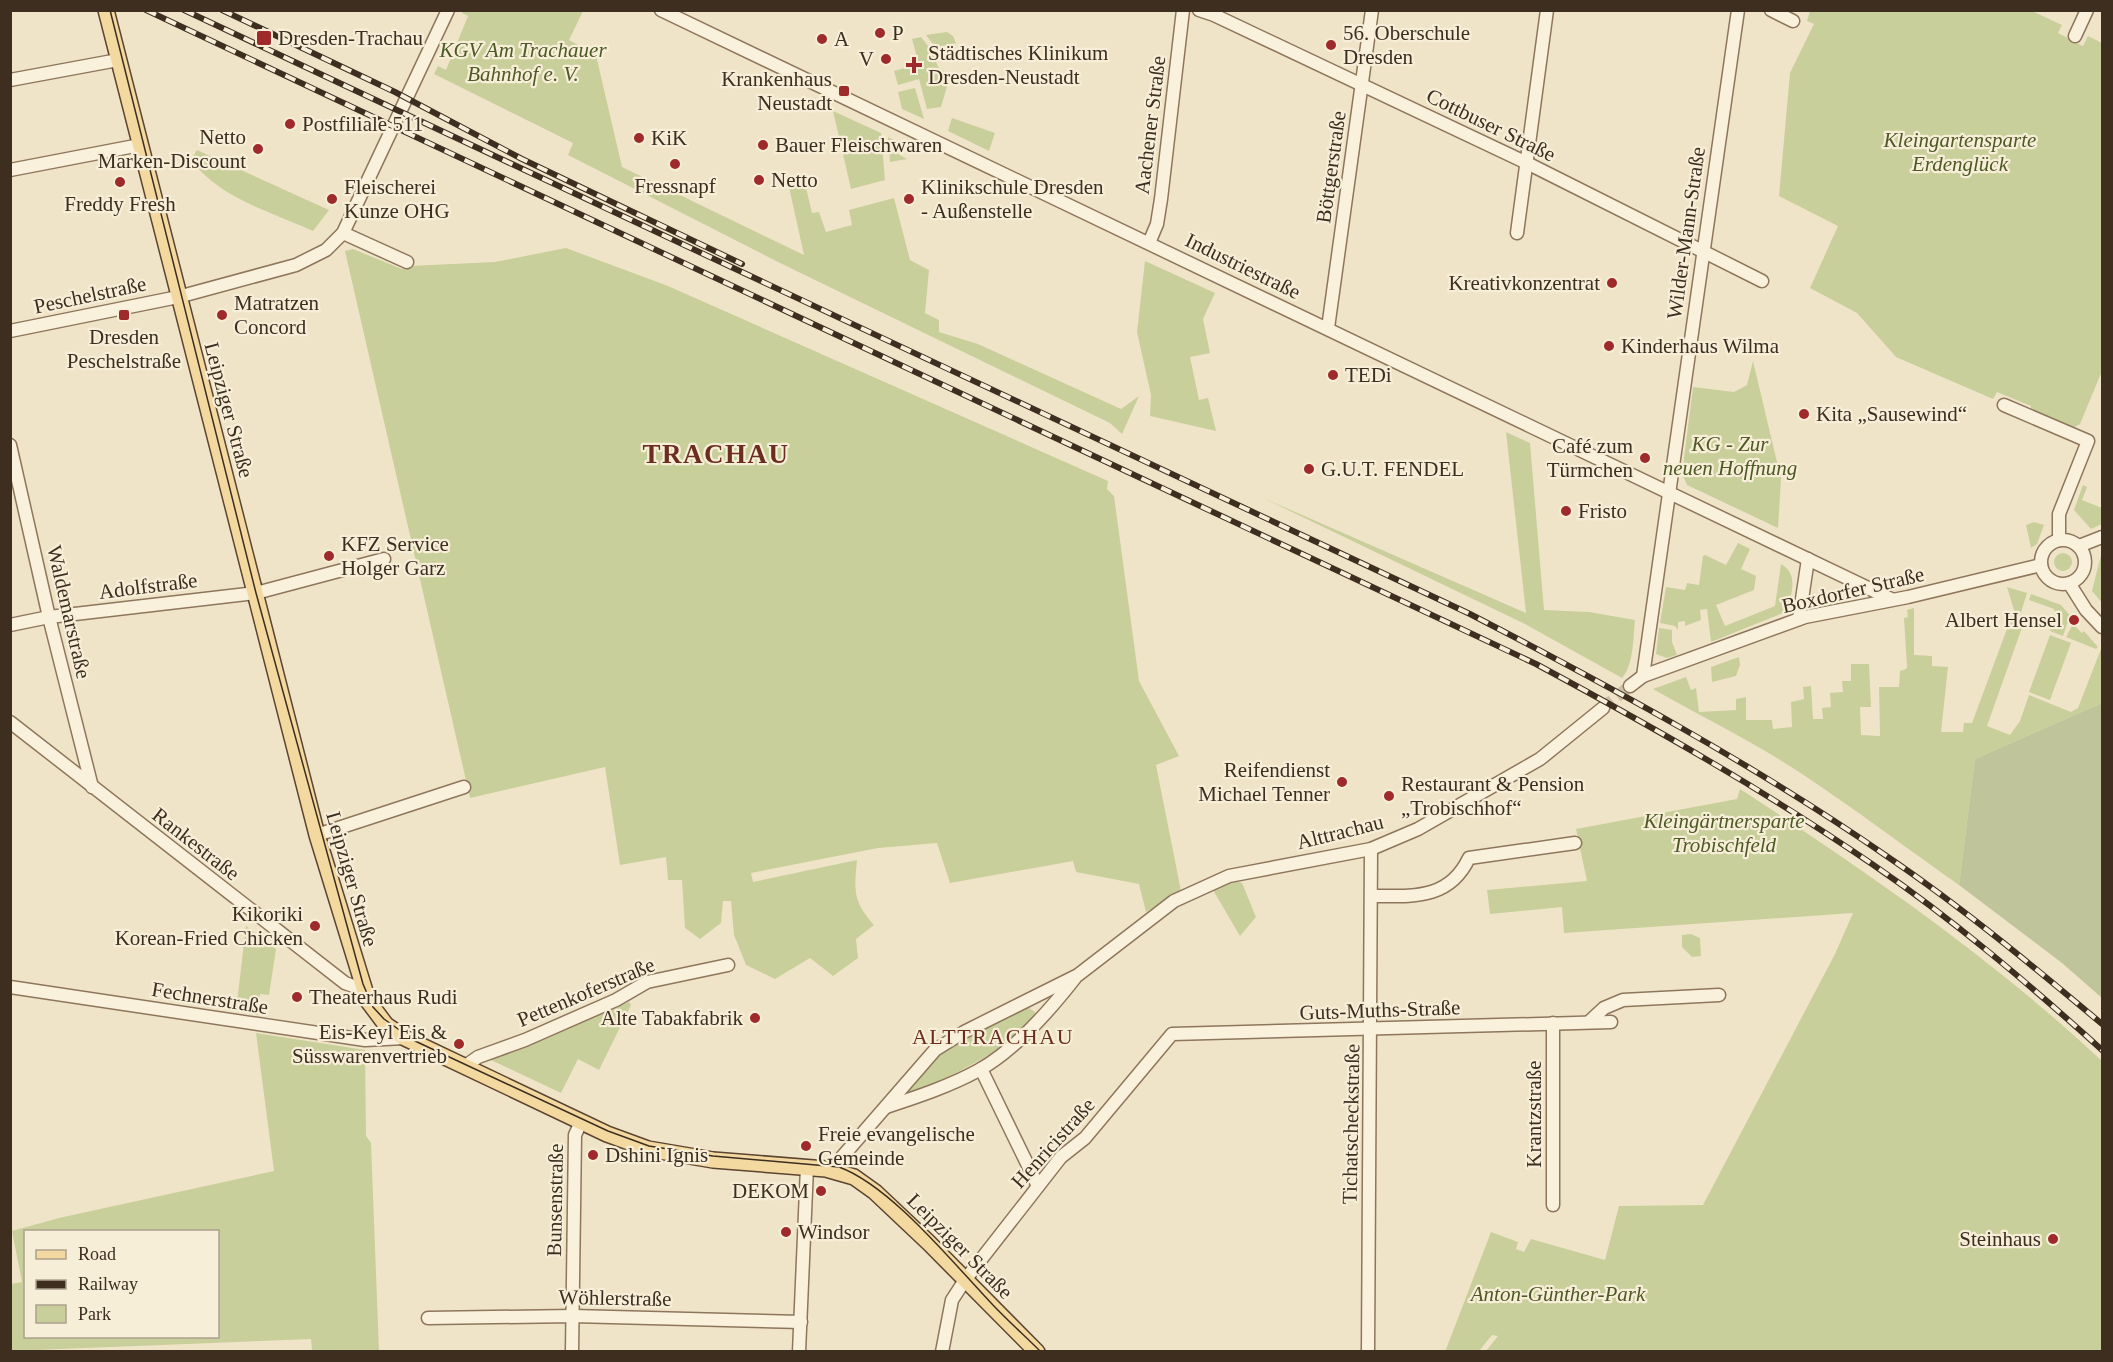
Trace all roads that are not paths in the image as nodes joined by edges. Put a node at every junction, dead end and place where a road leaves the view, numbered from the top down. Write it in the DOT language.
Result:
graph roads {
  1 [pos="106,10"];
  2 [pos="448,10"];
  3 [pos="660,10"];
  4 [pos="1183,10"];
  5 [pos="1199,10"];
  6 [pos="1372,10"];
  7 [pos="1547,10"];
  8 [pos="1738,10"];
  9 [pos="1771,10"];
  10 [pos="2087,10"];
  11 [pos="1792,21"];
  12 [pos="2075,36"];
  13 [pos="118,60"];
  14 [pos="10,80"];
  15 [pos="1362,85"];
  16 [pos="140,145"];
  17 [pos="1527,163"];
  18 [pos="10,170"];
  19 [pos="343,233"];
  20 [pos="1517,234"];
  21 [pos="1149,243"];
  22 [pos="1703,250"];
  23 [pos="407,262"];
  24 [pos="1762,281"];
  25 [pos="178,297"];
  26 [pos="1328,328"];
  27 [pos="10,331"];
  28 [pos="2004,405"];
  29 [pos="10,445"];
  30 [pos="1668,492"];
  31 [pos="2103,537"];
  32 [pos="2059,540"];
  33 [pos="2079,546"];
  34 [pos="384,559"];
  35 [pos="1808,559"];
  36 [pos="2041,565"];
  37 [pos="2069,583"];
  38 [pos="254,593"];
  39 [pos="1891,599"];
  40 [pos="49,617"];
  41 [pos="1799,619"];
  42 [pos="10,625"];
  43 [pos="2103,627"];
  44 [pos="1643,676"];
  45 [pos="1630,686"];
  46 [pos="1603,708"];
  47 [pos="10,722"];
  48 [pos="92,787"];
  49 [pos="464,788"];
  50 [pos="317,835"];
  51 [pos="1575,843"];
  52 [pos="1371,849"];
  53 [pos="1372,896"];
  54 [pos="728,965"];
  55 [pos="1078,975"];
  56 [pos="362,985"];
  57 [pos="10,987"];
  58 [pos="1719,995"];
  59 [pos="1589,1022"];
  60 [pos="1611,1022"];
  61 [pos="1553,1023"];
  62 [pos="1371,1030"];
  63 [pos="1172,1034"];
  64 [pos="405,1038"];
  65 [pos="464,1067"];
  66 [pos="981,1069"];
  67 [pos="884,1107"];
  68 [pos="581,1122"];
  69 [pos="807,1167"];
  70 [pos="837,1171"];
  71 [pos="1038,1186"];
  72 [pos="1553,1205"];
  73 [pos="965,1280"];
  74 [pos="573,1316"];
  75 [pos="428,1318"];
  76 [pos="801,1322"];
  77 [pos="572,1352"];
  78 [pos="799,1352"];
  79 [pos="942,1352"];
  80 [pos="1037,1352"];
  81 [pos="1368,1352"];
  1 -- 13 [label="main road, Leipziger Straße"];
  2 -- 19 [label="street"];
  3 -- 21 [label="street, Industriestraße"];
  4 -- 21 [label="street, Aachener Straße"];
  5 -- 15 [label="street, Cottbuser Straße"];
  6 -- 15 [label="street, Böttgerstraße"];
  7 -- 17 [label="street"];
  8 -- 22 [label="street, Wilder-Mann-Straße"];
  9 -- 11 [label="street"];
  10 -- 12 [label="street"];
  13 -- 14 [label="street"];
  13 -- 16 [label="main road, Leipziger Straße"];
  15 -- 17 [label="street, Cottbuser Straße"];
  15 -- 26 [label="street, Böttgerstraße"];
  16 -- 18 [label="street"];
  16 -- 25 [label="main road, Leipziger Straße"];
  17 -- 20 [label="street"];
  17 -- 22 [label="street, Cottbuser Straße"];
  19 -- 23 [label="street"];
  19 -- 25 [label="street, Peschelstraße"];
  21 -- 26 [label="street, Industriestraße"];
  22 -- 24 [label="street, Cottbuser Straße"];
  22 -- 30 [label="street, Wilder-Mann-Straße"];
  25 -- 27 [label="street, Peschelstraße"];
  25 -- 38 [label="main road, Leipziger Straße"];
  26 -- 30 [label="street, Industriestraße"];
  28 -- 32 [label="street"];
  29 -- 40 [label="street, Waldemarstraße"];
  30 -- 35 [label="street, Industriestraße"];
  30 -- 44 [label="street, Wilder-Mann-Straße"];
  31 -- 33 [label="street"];
  32 -- 33 [label="street"];
  32 -- 36 [label="street"];
  33 -- 37 [label="street"];
  34 -- 38 [label="street, Adolfstraße"];
  35 -- 39 [label="street, Industriestraße"];
  35 -- 41 [label="street"];
  36 -- 37 [label="street"];
  36 -- 39 [label="street, Boxdorfer Straße"];
  37 -- 43 [label="street"];
  38 -- 40 [label="street, Adolfstraße"];
  38 -- 50 [label="main road, Leipziger Straße"];
  39 -- 41 [label="street, Boxdorfer Straße"];
  40 -- 42 [label="street, Adolfstraße"];
  40 -- 48 [label="street, Waldemarstraße"];
  41 -- 44 [label="street, Boxdorfer Straße"];
  44 -- 45 [label="street"];
  46 -- 52 [label="street, Alttrachau"];
  47 -- 48 [label="street, Rankestraße"];
  48 -- 56 [label="street, Rankestraße"];
  49 -- 50 [label="street"];
  50 -- 56 [label="main road, Leipziger Straße"];
  51 -- 53 [label="street"];
  52 -- 53 [label="street, Tichatscheckstraße"];
  52 -- 55 [label="street, Alttrachau"];
  53 -- 62 [label="street, Tichatscheckstraße"];
  54 -- 65 [label="street, Pettenkoferstraße"];
  55 -- 66 [label="street, Alttrachau"];
  55 -- 67 [label="street, Alttrachau"];
  56 -- 64 [label="main road, Leipziger Straße"];
  57 -- 64 [label="street, Fechnerstraße"];
  58 -- 59 [label="street"];
  59 -- 60 [label="street, Guts-Muths-Straße"];
  59 -- 61 [label="street, Guts-Muths-Straße"];
  61 -- 62 [label="street, Guts-Muths-Straße"];
  61 -- 72 [label="street, Krantzstraße"];
  62 -- 63 [label="street, Guts-Muths-Straße"];
  62 -- 81 [label="street, Tichatscheckstraße"];
  63 -- 71 [label="street, Henricistraße"];
  64 -- 65 [label="main road, Leipziger Straße"];
  65 -- 68 [label="main road, Leipziger Straße"];
  66 -- 67 [label="street, Alttrachau"];
  66 -- 71 [label="street"];
  67 -- 70 [label="street, Alttrachau"];
  68 -- 69 [label="main road, Leipziger Straße"];
  68 -- 74 [label="street, Bunsenstraße"];
  69 -- 70 [label="main road, Leipziger Straße"];
  69 -- 76 [label="street"];
  70 -- 73 [label="main road, Leipziger Straße"];
  71 -- 73 [label="street, Henricistraße"];
  73 -- 79 [label="street, Henricistraße"];
  73 -- 80 [label="main road, Leipziger Straße"];
  74 -- 75 [label="street, Wöhlerstraße"];
  74 -- 76 [label="street, Wöhlerstraße"];
  74 -- 77 [label="street, Bunsenstraße"];
  76 -- 78 [label="street"];
}
